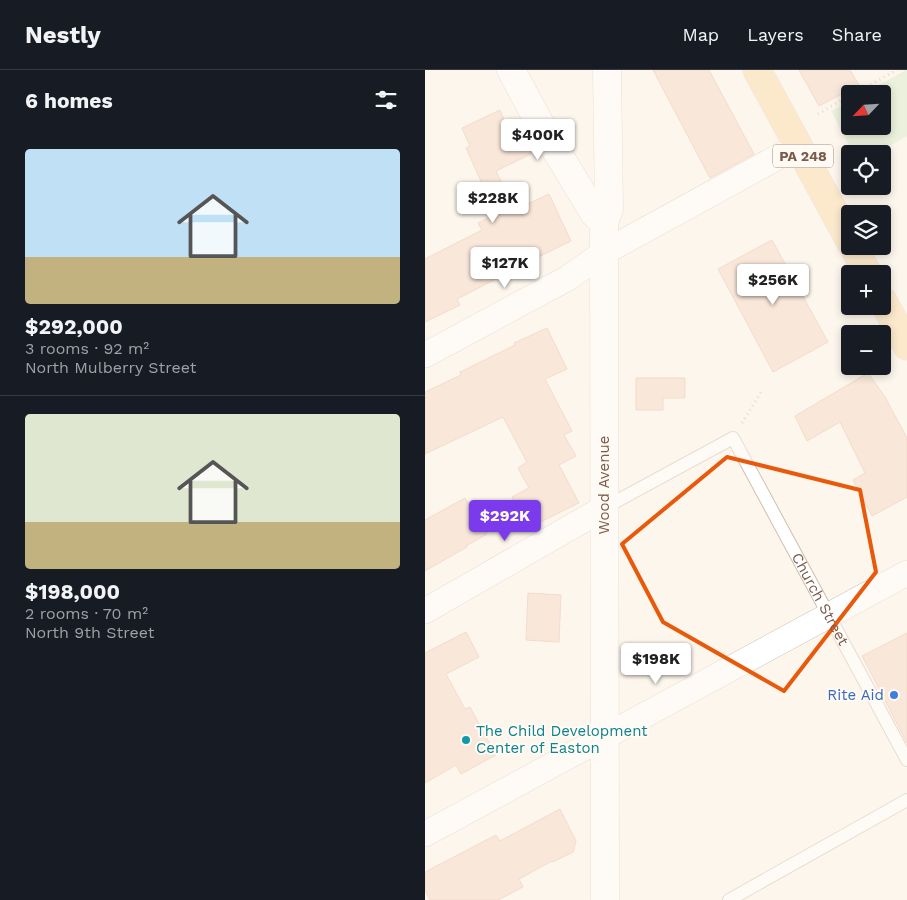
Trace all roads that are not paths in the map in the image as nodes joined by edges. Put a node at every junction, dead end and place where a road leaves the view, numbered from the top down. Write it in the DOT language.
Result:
graph roads {
  1 [pos="511,70"];
  2 [pos="607,70"];
  3 [pos="757,70"];
  4 [pos="798,146"];
  5 [pos="604,223"];
  6 [pos="841,225"];
  7 [pos="891,315"];
  8 [pos="906,343"];
  9 [pos="425,355"];
  10 [pos="604,508"];
  11 [pos="907,573"];
  12 [pos="425,611"];
  13 [pos="829,615"];
  14 [pos="605,736"];
  15 [pos="907,760"];
  16 [pos="907,800"];
  17 [pos="425,834"];
  18 [pos="605,900"];
  19 [pos="729,900"];
  1 -- 5 [label="main road"];
  2 -- 5 [label="main road, Wood Avenue"];
  3 -- 4 [label="main road, PA 248"];
  4 -- 6 [label="main road, PA 248"];
  4 -- 9 [label="street"];
  5 -- 10 [label="main road, Wood Avenue"];
  7 -- 8 [label="main road"];
  10 -- 12 [label="street"];
  10 -- 13 [label="lane, Church Street"];
  10 -- 14 [label="main road, Wood Avenue"];
  11 -- 13 [label="street"];
  13 -- 14 [label="street"];
  13 -- 15 [label="lane, Church Street"];
  14 -- 17 [label="street"];
  14 -- 18 [label="main road, Wood Avenue"];
  16 -- 19 [label="lane"];
}
